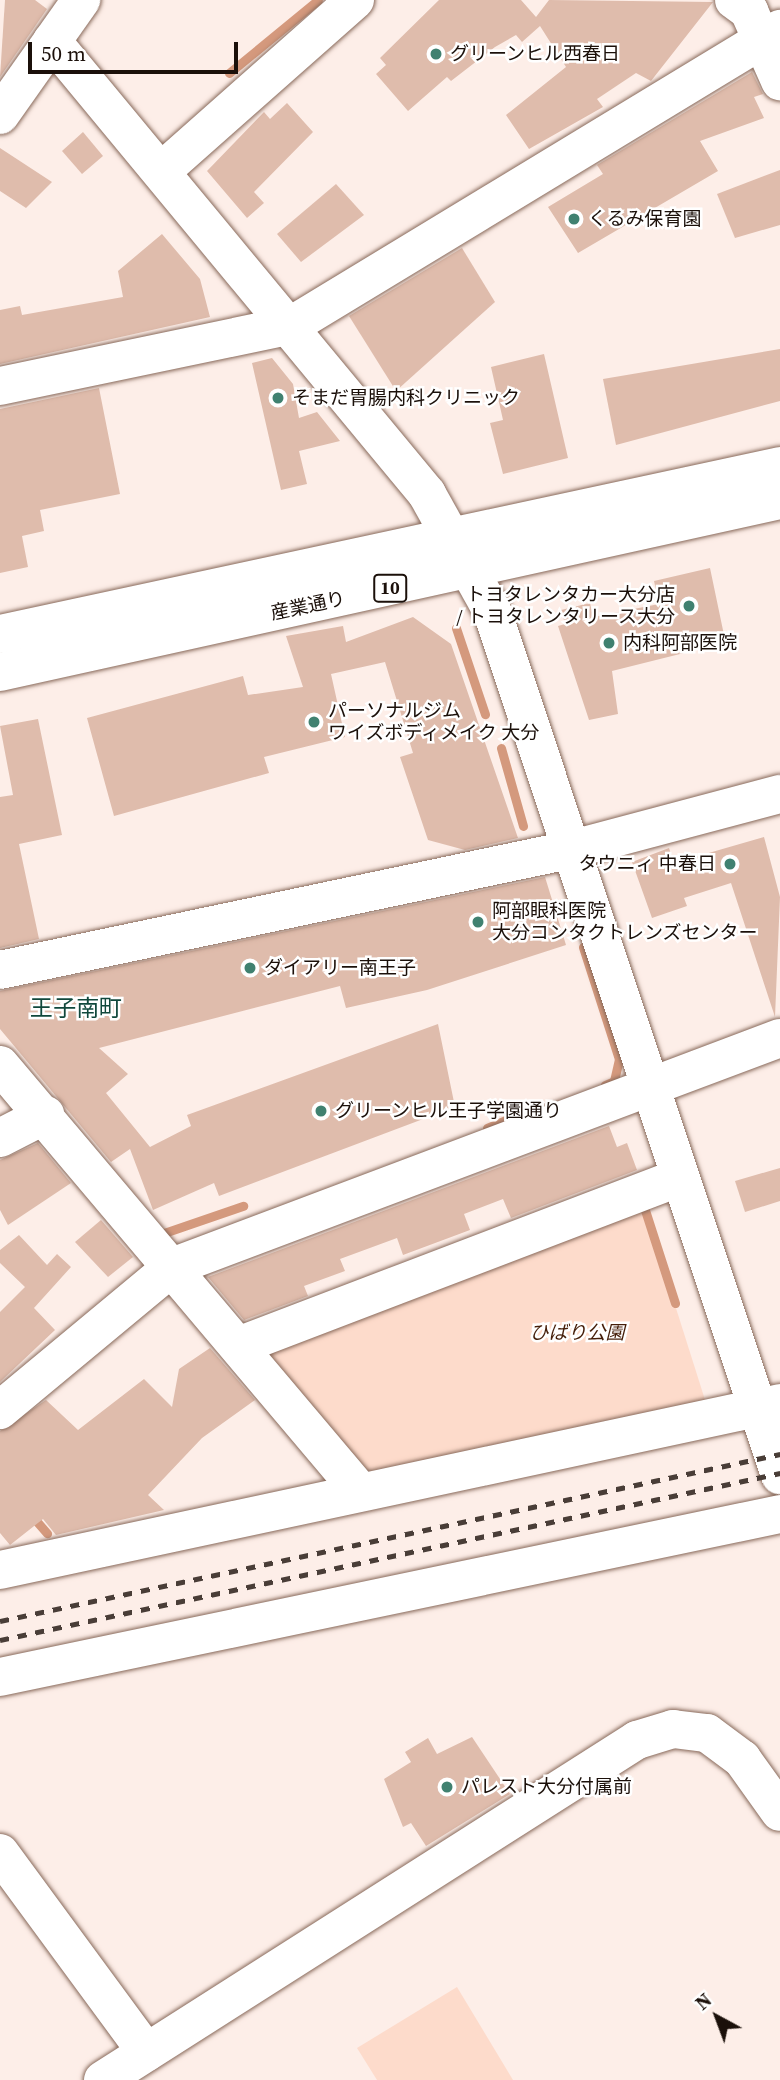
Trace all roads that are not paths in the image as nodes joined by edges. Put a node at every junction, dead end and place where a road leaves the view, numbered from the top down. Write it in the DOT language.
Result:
graph roads {
  1 [pos="80,0"];
  2 [pos="355,0"];
  3 [pos="734,0"];
  4 [pos="52,41"];
  5 [pos="776,57"];
  6 [pos="0,114"];
  7 [pos="164,169"];
  8 [pos="292,325"];
  9 [pos="0,386"];
  10 [pos="780,466"];
  11 [pos="780,500"];
  12 [pos="452,537"];
  13 [pos="471,570"];
  14 [pos="0,634"];
  15 [pos="0,672"];
  16 [pos="780,794"];
  17 [pos="569,850"];
  18 [pos="0,970"];
  19 [pos="780,1038"];
  20 [pos="0,1065"];
  21 [pos="650,1088"];
  22 [pos="45,1115"];
  23 [pos="0,1138"];
  24 [pos="680,1177"];
  25 [pos="172,1267"];
  26 [pos="238,1346"];
  27 [pos="769,1405"];
  28 [pos="0,1410"];
  29 [pos="780,1475"];
  30 [pos="358,1489"];
  31 [pos="780,1514"];
  32 [pos="0,1570"];
  33 [pos="0,1677"];
  34 [pos="780,1812"];
  35 [pos="0,1853"];
  36 [pos="146,2052"];
  37 [pos="103,2080"];
  1 -- 4 [label="main road"];
  2 -- 7 [label="main road"];
  3 -- 5 [label="main road"];
  4 -- 6 [label="main road"];
  4 -- 7 [label="main road"];
  5 -- 8 [label="main road"];
  7 -- 8 [label="main road"];
  8 -- 9 [label="main road"];
  8 -- 12 [label="main road"];
  10 -- 12 [label="main road, 産業通り / 10"];
  11 -- 13 [label="main road, 産業通り / 10"];
  12 -- 13 [label="main road"];
  12 -- 14 [label="main road, 産業通り / 10"];
  13 -- 15 [label="main road, 産業通り / 10"];
  13 -- 17 [label="main road"];
  16 -- 17 [label="main road"];
  17 -- 18 [label="main road"];
  17 -- 21 [label="main road"];
  19 -- 21 [label="main road"];
  20 -- 22 [label="main road"];
  21 -- 24 [label="main road"];
  21 -- 25 [label="main road"];
  22 -- 23 [label="main road"];
  22 -- 25 [label="main road"];
  24 -- 26 [label="main road"];
  24 -- 27 [label="main road"];
  25 -- 26 [label="main road"];
  25 -- 28 [label="main road"];
  26 -- 30 [label="main road"];
  27 -- 29 [label="main road"];
  27 -- 30 [label="main road"];
  30 -- 32 [label="main road"];
  31 -- 33 [label="main road"];
  34 -- 36 [label="main road"];
  35 -- 36 [label="main road"];
  36 -- 37 [label="main road"];
}
